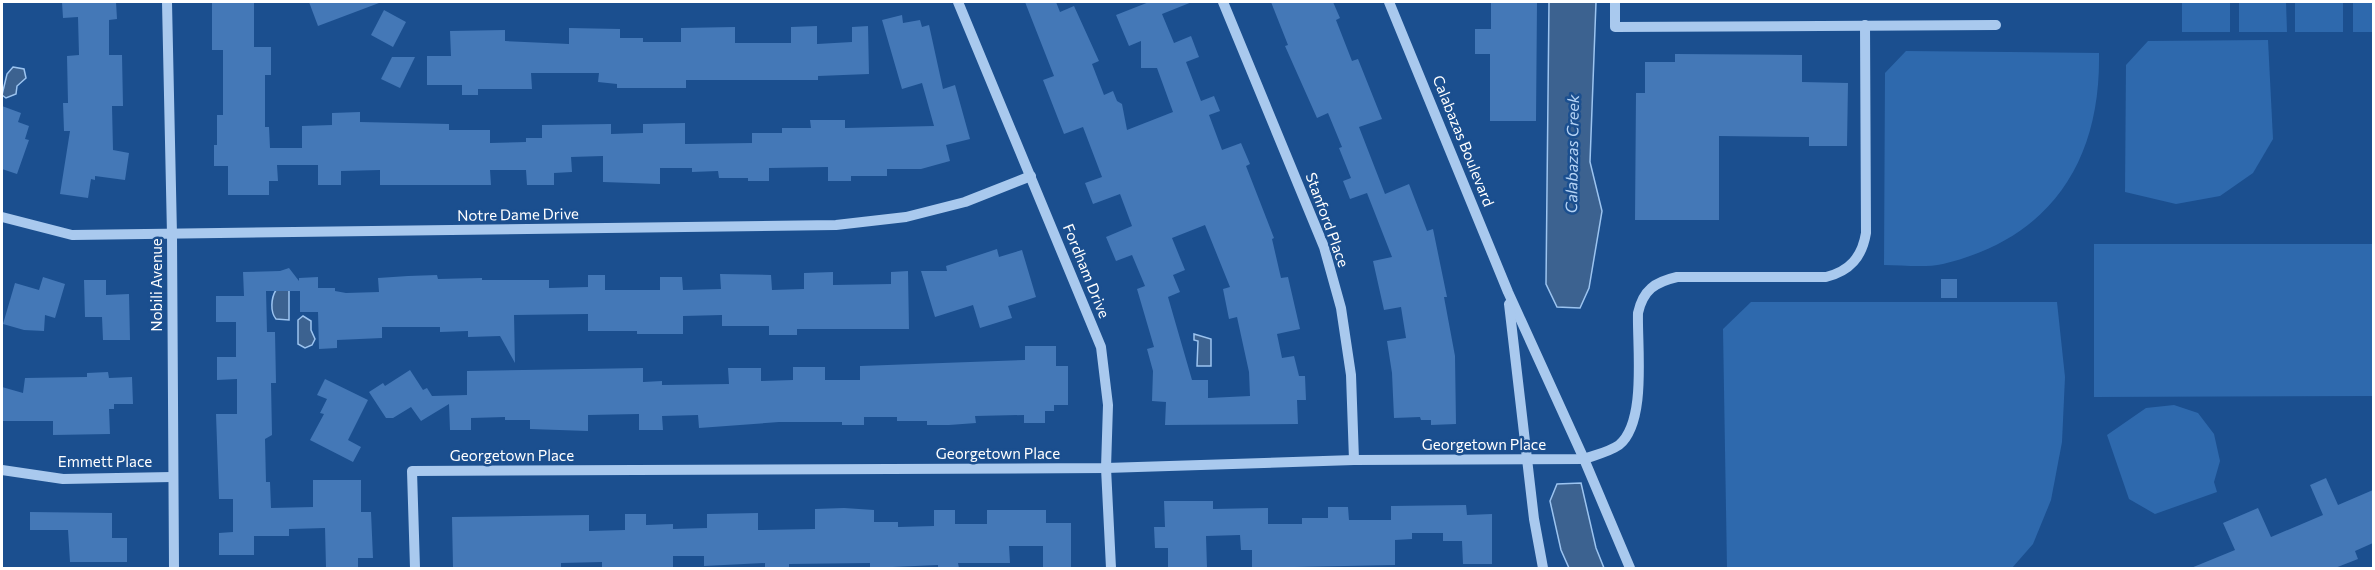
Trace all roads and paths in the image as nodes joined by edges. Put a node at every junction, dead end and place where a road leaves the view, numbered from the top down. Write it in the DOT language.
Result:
graph roads {
  1 [pos="167,2"];
  2 [pos="958,2"];
  3 [pos="1223,2"];
  4 [pos="1389,2"];
  5 [pos="1615,2"];
  6 [pos="1996,25"];
  7 [pos="1865,26"];
  8 [pos="1031,176"];
  9 [pos="2,217"];
  10 [pos="172,235"];
  11 [pos="1508,292"];
  12 [pos="1584,459"];
  13 [pos="1354,460"];
  14 [pos="1529,461"];
  15 [pos="1106,468"];
  16 [pos="2,470"];
  17 [pos="172,477"];
  18 [pos="174,568"];
  19 [pos="415,568"];
  20 [pos="1111,568"];
  21 [pos="1543,568"];
  22 [pos="1630,568"];
  1 -- 10 [label="street, Nobili Avenue"];
  2 -- 8 [label="street, Fordham Drive"];
  3 -- 13 [label="street, Stanford Place"];
  4 -- 11 [label="street, Calabazas Boulevard"];
  5 -- 7 [label="street"];
  6 -- 7 [label="street"];
  7 -- 12 [label="street"];
  8 -- 10 [label="street, Notre Dame Drive"];
  8 -- 15 [label="street, Fordham Drive"];
  9 -- 10 [label="street, Notre Dame Drive"];
  10 -- 17 [label="street, Nobili Avenue"];
  11 -- 12 [label="street, Calabazas Boulevard"];
  11 -- 14 [label="street, Calabazas Boulevard"];
  12 -- 14 [label="street, Georgetown Place"];
  12 -- 22 [label="street, Calabazas Boulevard"];
  13 -- 14 [label="street, Georgetown Place"];
  13 -- 15 [label="street, Georgetown Place"];
  14 -- 21 [label="street, Calabazas Boulevard"];
  15 -- 19 [label="street, Georgetown Place"];
  15 -- 20 [label="street, Fordham Drive"];
  16 -- 17 [label="street, Emmett Place"];
  17 -- 18 [label="street, Nobili Avenue"];
}
